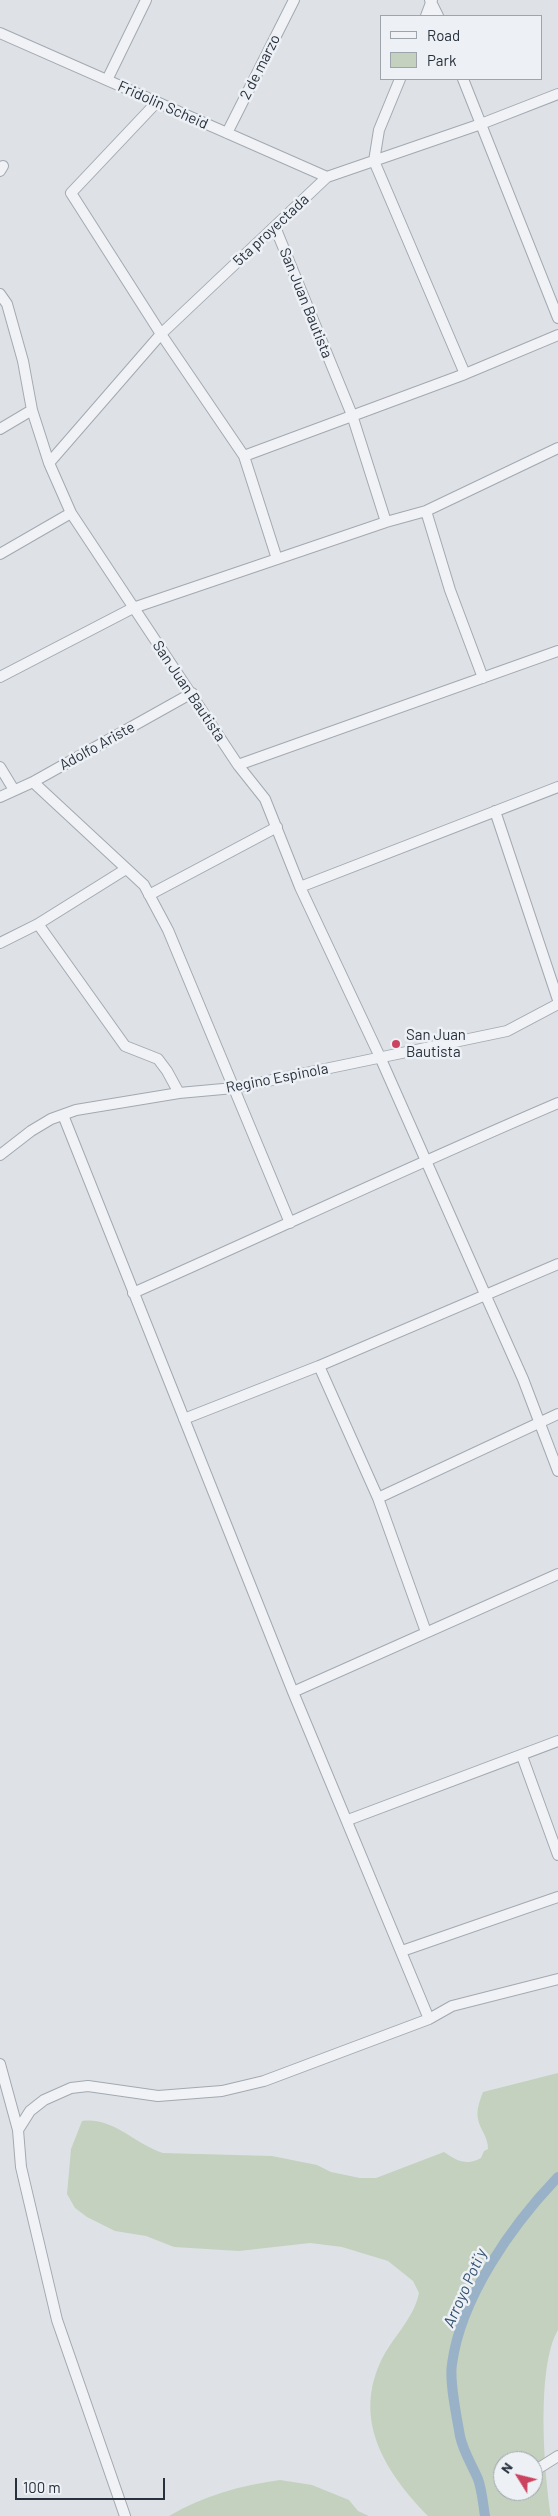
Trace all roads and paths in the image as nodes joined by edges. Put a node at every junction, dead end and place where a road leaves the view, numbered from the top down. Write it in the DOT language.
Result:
graph roads {
  1 [pos="146,0"];
  2 [pos="294,0"];
  3 [pos="431,0"];
  4 [pos="426,15"];
  5 [pos="438,15"];
  6 [pos="0,33"];
  7 [pos="107,80"];
  8 [pos="400,80"];
  9 [pos="463,80"];
  10 [pos="558,94"];
  11 [pos="156,103"];
  12 [pos="481,124"];
  13 [pos="227,133"];
  14 [pos="374,162"];
  15 [pos="327,177"];
  16 [pos="275,226"];
  17 [pos="0,294"];
  18 [pos="558,318"];
  19 [pos="161,334"];
  20 [pos="558,336"];
  21 [pos="465,374"];
  22 [pos="32,410"];
  23 [pos="352,415"];
  24 [pos="0,429"];
  25 [pos="558,448"];
  26 [pos="244,456"];
  27 [pos="49,463"];
  28 [pos="426,511"];
  29 [pos="71,513"];
  30 [pos="386,522"];
  31 [pos="0,554"];
  32 [pos="277,560"];
  33 [pos="133,608"];
  34 [pos="558,651"];
  35 [pos="0,677"];
  36 [pos="483,678"];
  37 [pos="192,694"];
  38 [pos="238,765"];
  39 [pos="0,766"];
  40 [pos="33,782"];
  41 [pos="558,787"];
  42 [pos="14,790"];
  43 [pos="0,797"];
  44 [pos="495,811"];
  45 [pos="276,827"];
  46 [pos="126,869"];
  47 [pos="300,887"];
  48 [pos="149,895"];
  49 [pos="38,924"];
  50 [pos="0,943"];
  51 [pos="558,1002"];
  52 [pos="380,1058"];
  53 [pos="234,1088"];
  54 [pos="179,1093"];
  55 [pos="558,1103"];
  56 [pos="62,1115"];
  57 [pos="2,1150"];
  58 [pos="426,1160"];
  59 [pos="290,1223"];
  60 [pos="558,1264"];
  61 [pos="133,1293"];
  62 [pos="485,1294"];
  63 [pos="319,1366"];
  64 [pos="558,1414"];
  65 [pos="184,1420"];
  66 [pos="539,1422"];
  67 [pos="558,1471"];
  68 [pos="378,1498"];
  69 [pos="558,1574"];
  70 [pos="426,1632"];
  71 [pos="293,1692"];
  72 [pos="558,1741"];
  73 [pos="522,1756"];
  74 [pos="348,1820"];
  75 [pos="558,1855"];
  76 [pos="558,1896"];
  77 [pos="402,1951"];
  78 [pos="558,1979"];
  79 [pos="429,2019"];
  80 [pos="0,2064"];
  81 [pos="18,2130"];
  82 [pos="558,2456"];
  83 [pos="543,2465"];
  84 [pos="125,2516"];
  1 -- 7 [label="street"];
  2 -- 13 [label="street, 2 de marzo"];
  3 -- 4 [label="street"];
  3 -- 5 [label="street"];
  6 -- 7 [label="street, Fridolin Scheid"];
  7 -- 11 [label="street, Fridolin Scheid"];
  8 -- 14 [label="street"];
  9 -- 12 [label="street"];
  10 -- 12 [label="street, 5ta proyectada"];
  11 -- 13 [label="street, Fridolin Scheid"];
  11 -- 19 [label="street"];
  12 -- 14 [label="street, 5ta proyectada"];
  12 -- 18 [label="street"];
  13 -- 15 [label="street, Fridolin Scheid"];
  14 -- 15 [label="street, 5ta proyectada"];
  14 -- 21 [label="street"];
  15 -- 16 [label="street, 5ta proyectada"];
  16 -- 19 [label="street, 5ta proyectada"];
  16 -- 23 [label="street, San Juan Bautista"];
  17 -- 22 [label="street, San Juan Bautista"];
  19 -- 26 [label="street"];
  19 -- 27 [label="street, 5ta proyectada"];
  20 -- 21 [label="street"];
  21 -- 23 [label="street"];
  22 -- 24 [label="street"];
  22 -- 27 [label="street, San Juan Bautista"];
  23 -- 26 [label="street"];
  23 -- 30 [label="street, San Juan Bautista"];
  25 -- 28 [label="street"];
  26 -- 32 [label="street"];
  27 -- 29 [label="street, San Juan Bautista"];
  28 -- 30 [label="street"];
  28 -- 36 [label="street"];
  29 -- 31 [label="street"];
  29 -- 33 [label="street, San Juan Bautista"];
  30 -- 32 [label="street"];
  32 -- 33 [label="street"];
  33 -- 35 [label="street"];
  33 -- 37 [label="street, San Juan Bautista"];
  34 -- 36 [label="street"];
  36 -- 38 [label="street"];
  37 -- 38 [label="street, San Juan Bautista"];
  37 -- 40 [label="street, Adolfo Ariste"];
  38 -- 45 [label="street, San Juan Bautista"];
  39 -- 42 [label="street"];
  40 -- 42 [label="street, Adolfo Ariste"];
  40 -- 46 [label="street"];
  41 -- 44 [label="street"];
  42 -- 43 [label="street, Adolfo Ariste"];
  44 -- 47 [label="street"];
  44 -- 51 [label="street"];
  45 -- 47 [label="street, San Juan Bautista"];
  45 -- 48 [label="street"];
  46 -- 48 [label="street"];
  46 -- 49 [label="street"];
  47 -- 52 [label="street, San Juan Bautista"];
  48 -- 53 [label="street"];
  49 -- 50 [label="street"];
  49 -- 54 [label="street"];
  51 -- 52 [label="street, Regino Espinola"];
  52 -- 53 [label="street, Regino Espinola"];
  52 -- 58 [label="street, San Juan Bautista"];
  53 -- 54 [label="street, Regino Espinola"];
  53 -- 59 [label="street"];
  54 -- 56 [label="street, Regino Espinola"];
  55 -- 58 [label="street"];
  56 -- 57 [label="street, Regino Espinola"];
  56 -- 61 [label="street"];
  58 -- 59 [label="street"];
  58 -- 62 [label="street, San Juan Bautista"];
  59 -- 61 [label="street"];
  60 -- 62 [label="street"];
  61 -- 65 [label="street"];
  62 -- 63 [label="street"];
  62 -- 66 [label="street, San Juan Bautista"];
  63 -- 65 [label="street"];
  63 -- 68 [label="street"];
  64 -- 66 [label="street"];
  65 -- 71 [label="street"];
  66 -- 67 [label="street, San Juan Bautista"];
  66 -- 68 [label="street"];
  68 -- 70 [label="street"];
  69 -- 70 [label="street"];
  70 -- 71 [label="street"];
  71 -- 74 [label="street"];
  72 -- 73 [label="street"];
  73 -- 74 [label="street"];
  73 -- 75 [label="street"];
  74 -- 77 [label="street"];
  76 -- 77 [label="street"];
  77 -- 79 [label="street"];
  78 -- 79 [label="street"];
  79 -- 81 [label="street"];
  80 -- 81 [label="street"];
  81 -- 84 [label="street"];
  82 -- 83 [label="street"];
}
